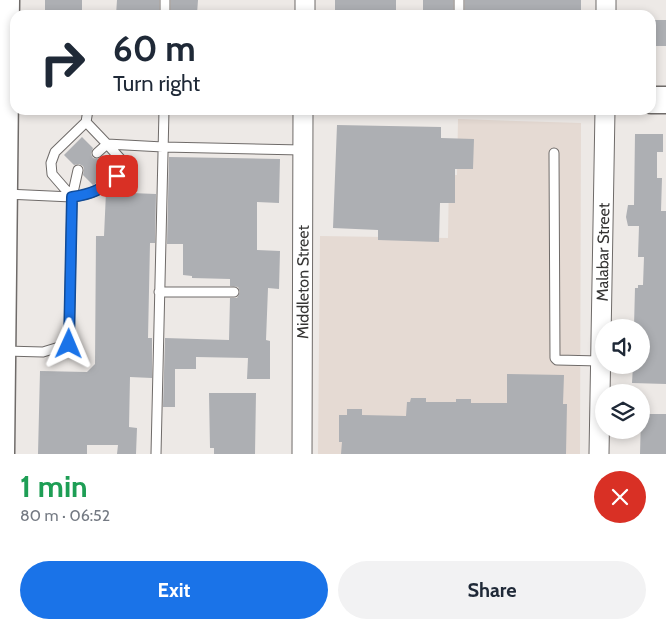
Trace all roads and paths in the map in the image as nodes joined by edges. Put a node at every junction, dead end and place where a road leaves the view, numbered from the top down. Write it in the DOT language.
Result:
graph roads {
  1 [pos="6,0"];
  2 [pos="6,88"];
  3 [pos="87,115"];
  4 [pos="164,115"];
  5 [pos="303,115"];
  6 [pos="605,115"];
  7 [pos="86,122"];
  8 [pos="107,144"];
  9 [pos="163,147"];
  10 [pos="302,150"];
  11 [pos="97,152"];
  12 [pos="554,153"];
  13 [pos="78,170"];
  14 [pos="4,194"];
  15 [pos="72,197"];
  16 [pos="2,219"];
  17 [pos="1,266"];
  18 [pos="159,292"];
  19 [pos="234,292"];
  20 [pos="601,319"];
  21 [pos="2,351"];
  22 [pos="595,361"];
  23 [pos="600,374"];
  24 [pos="1,428"];
  25 [pos="1,454"];
  26 [pos="156,454"];
  27 [pos="302,454"];
  28 [pos="599,454"];
  1 -- 2 [label="main road"];
  2 -- 14 [label="main road"];
  3 -- 7 [label="lane"];
  4 -- 9 [label="lane"];
  5 -- 10 [label="street, Middleton Street"];
  6 -- 20 [label="street, Malabar Street"];
  7 -- 8 [label="lane"];
  7 -- 15 [label="lane"];
  8 -- 9 [label="lane"];
  8 -- 11 [label="lane"];
  8 -- 15 [label="lane"];
  9 -- 10 [label="lane"];
  9 -- 18 [label="lane"];
  10 -- 27 [label="street, Middleton Street"];
  12 -- 22 [label="lane"];
  13 -- 15 [label="lane"];
  14 -- 15 [label="lane"];
  14 -- 16 [label="main road"];
  15 -- 21 [label="lane"];
  16 -- 17 [label="main road"];
  17 -- 21 [label="main road"];
  18 -- 19 [label="lane"];
  18 -- 26 [label="lane"];
  21 -- 24 [label="main road"];
  23 -- 28 [label="street, Malabar Street"];
  24 -- 25 [label="main road"];
}
